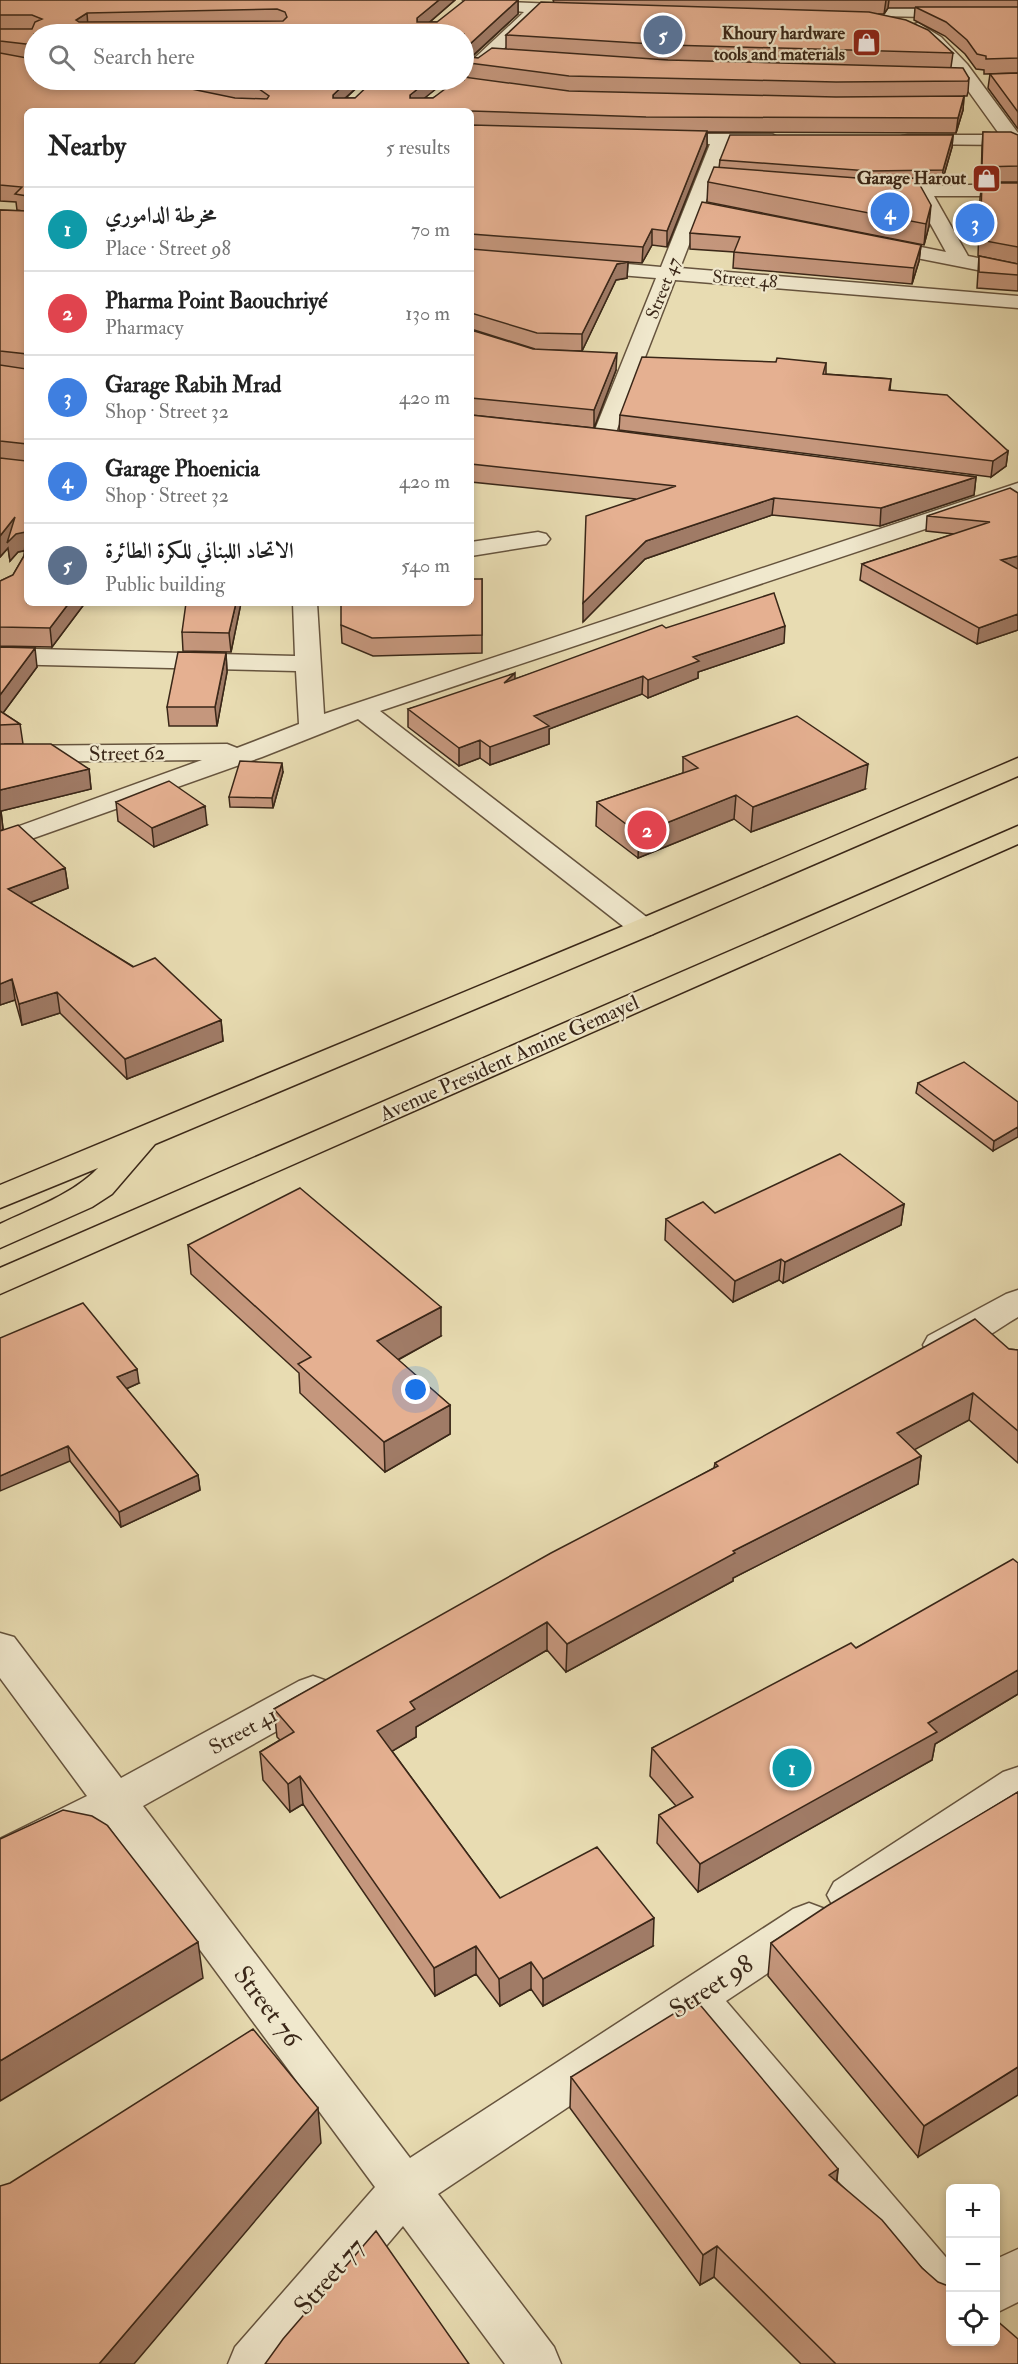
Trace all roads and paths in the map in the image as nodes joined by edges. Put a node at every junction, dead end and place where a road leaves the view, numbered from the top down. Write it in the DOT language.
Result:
graph roads {
  1 [pos="466,2"];
  2 [pos="539,3"];
  3 [pos="599,8"];
  4 [pos="1018,16"];
  5 [pos="937,39"];
  6 [pos="488,55"];
  7 [pos="510,57"];
  8 [pos="474,67"];
  9 [pos="946,74"];
  10 [pos="971,78"];
  11 [pos="996,80"];
  12 [pos="474,86"];
  13 [pos="481,88"];
  14 [pos="964,103"];
  15 [pos="988,103"];
  16 [pos="645,139"];
  17 [pos="721,139"];
  18 [pos="792,140"];
  19 [pos="885,140"];
  20 [pos="1016,142"];
  21 [pos="707,179"];
  22 [pos="728,181"];
  23 [pos="1018,190"];
  24 [pos="857,191"];
  25 [pos="922,192"];
  26 [pos="694,208"];
  27 [pos="718,213"];
  28 [pos="857,240"];
  29 [pos="961,261"];
  30 [pos="564,264"];
  31 [pos="1018,272"];
  32 [pos="669,273"];
  33 [pos="1018,302"];
  34 [pos="611,360"];
  35 [pos="633,361"];
  36 [pos="626,440"];
  37 [pos="968,485"];
  38 [pos="1017,491"];
  39 [pos="538,539"];
  40 [pos="474,549"];
  41 [pos="305,606"];
  42 [pos="0,656"];
  43 [pos="309,664"];
  44 [pos="361,709"];
  45 [pos="312,728"];
  46 [pos="253,752"];
  47 [pos="0,754"];
  48 [pos="1018,766"];
  49 [pos="1018,834"];
  50 [pos="0,842"];
  51 [pos="644,928"];
  52 [pos="144,1138"];
  53 [pos="0,1197"];
  54 [pos="0,1237"];
  55 [pos="0,1282"];
  56 [pos="1018,1302"];
  57 [pos="911,1362"];
  58 [pos="0,1648"];
  59 [pos="346,1674"];
  60 [pos="1018,1784"];
  61 [pos="116,1801"];
  62 [pos="0,1860"];
  63 [pos="695,1997"];
  64 [pos="404,2189"];
  65 [pos="1018,2272"];
  66 [pos="1000,2286"];
  67 [pos="949,2292"];
  68 [pos="253,2364"];
  69 [pos="537,2364"];
  1 -- 2 [label="street"];
  2 -- 3 [label="street"];
  2 -- 6 [label="street"];
  4 -- 5 [label="street"];
  4 -- 5 [label="street"];
  5 -- 10 [label="street"];
  6 -- 7 [label="street"];
  6 -- 8 [label="street"];
  9 -- 10 [label="street"];
  10 -- 11 [label="street"];
  10 -- 15 [label="street"];
  12 -- 13 [label="street"];
  14 -- 15 [label="street"];
  15 -- 20 [label="street"];
  16 -- 17 [label="street"];
  17 -- 18 [label="street"];
  17 -- 21 [label="street, Street 47"];
  19 -- 20 [label="street"];
  21 -- 22 [label="street"];
  21 -- 26 [label="street, Street 47"];
  23 -- 25 [label="street"];
  24 -- 25 [label="street"];
  25 -- 29 [label="street"];
  26 -- 27 [label="street"];
  26 -- 32 [label="street, Street 47"];
  28 -- 29 [label="street"];
  29 -- 31 [label="street"];
  30 -- 32 [label="street, Street 48"];
  32 -- 33 [label="street, Street 48"];
  32 -- 35 [label="street, Street 47"];
  34 -- 35 [label="street"];
  35 -- 36 [label="street, Street 47"];
  37 -- 38 [label="street"];
  38 -- 44 [label="street"];
  39 -- 40 [label="street"];
  41 -- 43 [label="street"];
  42 -- 43 [label="street"];
  43 -- 45 [label="street"];
  44 -- 45 [label="street"];
  44 -- 51 [label="street"];
  45 -- 46 [label="street"];
  46 -- 47 [label="street, Street 62"];
  46 -- 50 [label="street"];
  48 -- 51 [label="highway"];
  49 -- 55 [label="highway, Avenue President Amine Gemayel"];
  51 -- 52 [label="highway"];
  52 -- 53 [label="highway"];
  52 -- 54 [label="highway"];
  56 -- 57 [label="street"];
  58 -- 61 [label="street, Street 76"];
  59 -- 61 [label="street, Street 41"];
  60 -- 63 [label="street, Street 98"];
  61 -- 62 [label="street, Street 41"];
  61 -- 64 [label="street, Street 76"];
  63 -- 64 [label="street, Street 98"];
  63 -- 67 [label="street"];
  64 -- 68 [label="street, Street 77"];
  64 -- 69 [label="street, Street 76"];
  65 -- 66 [label="street"];
}
